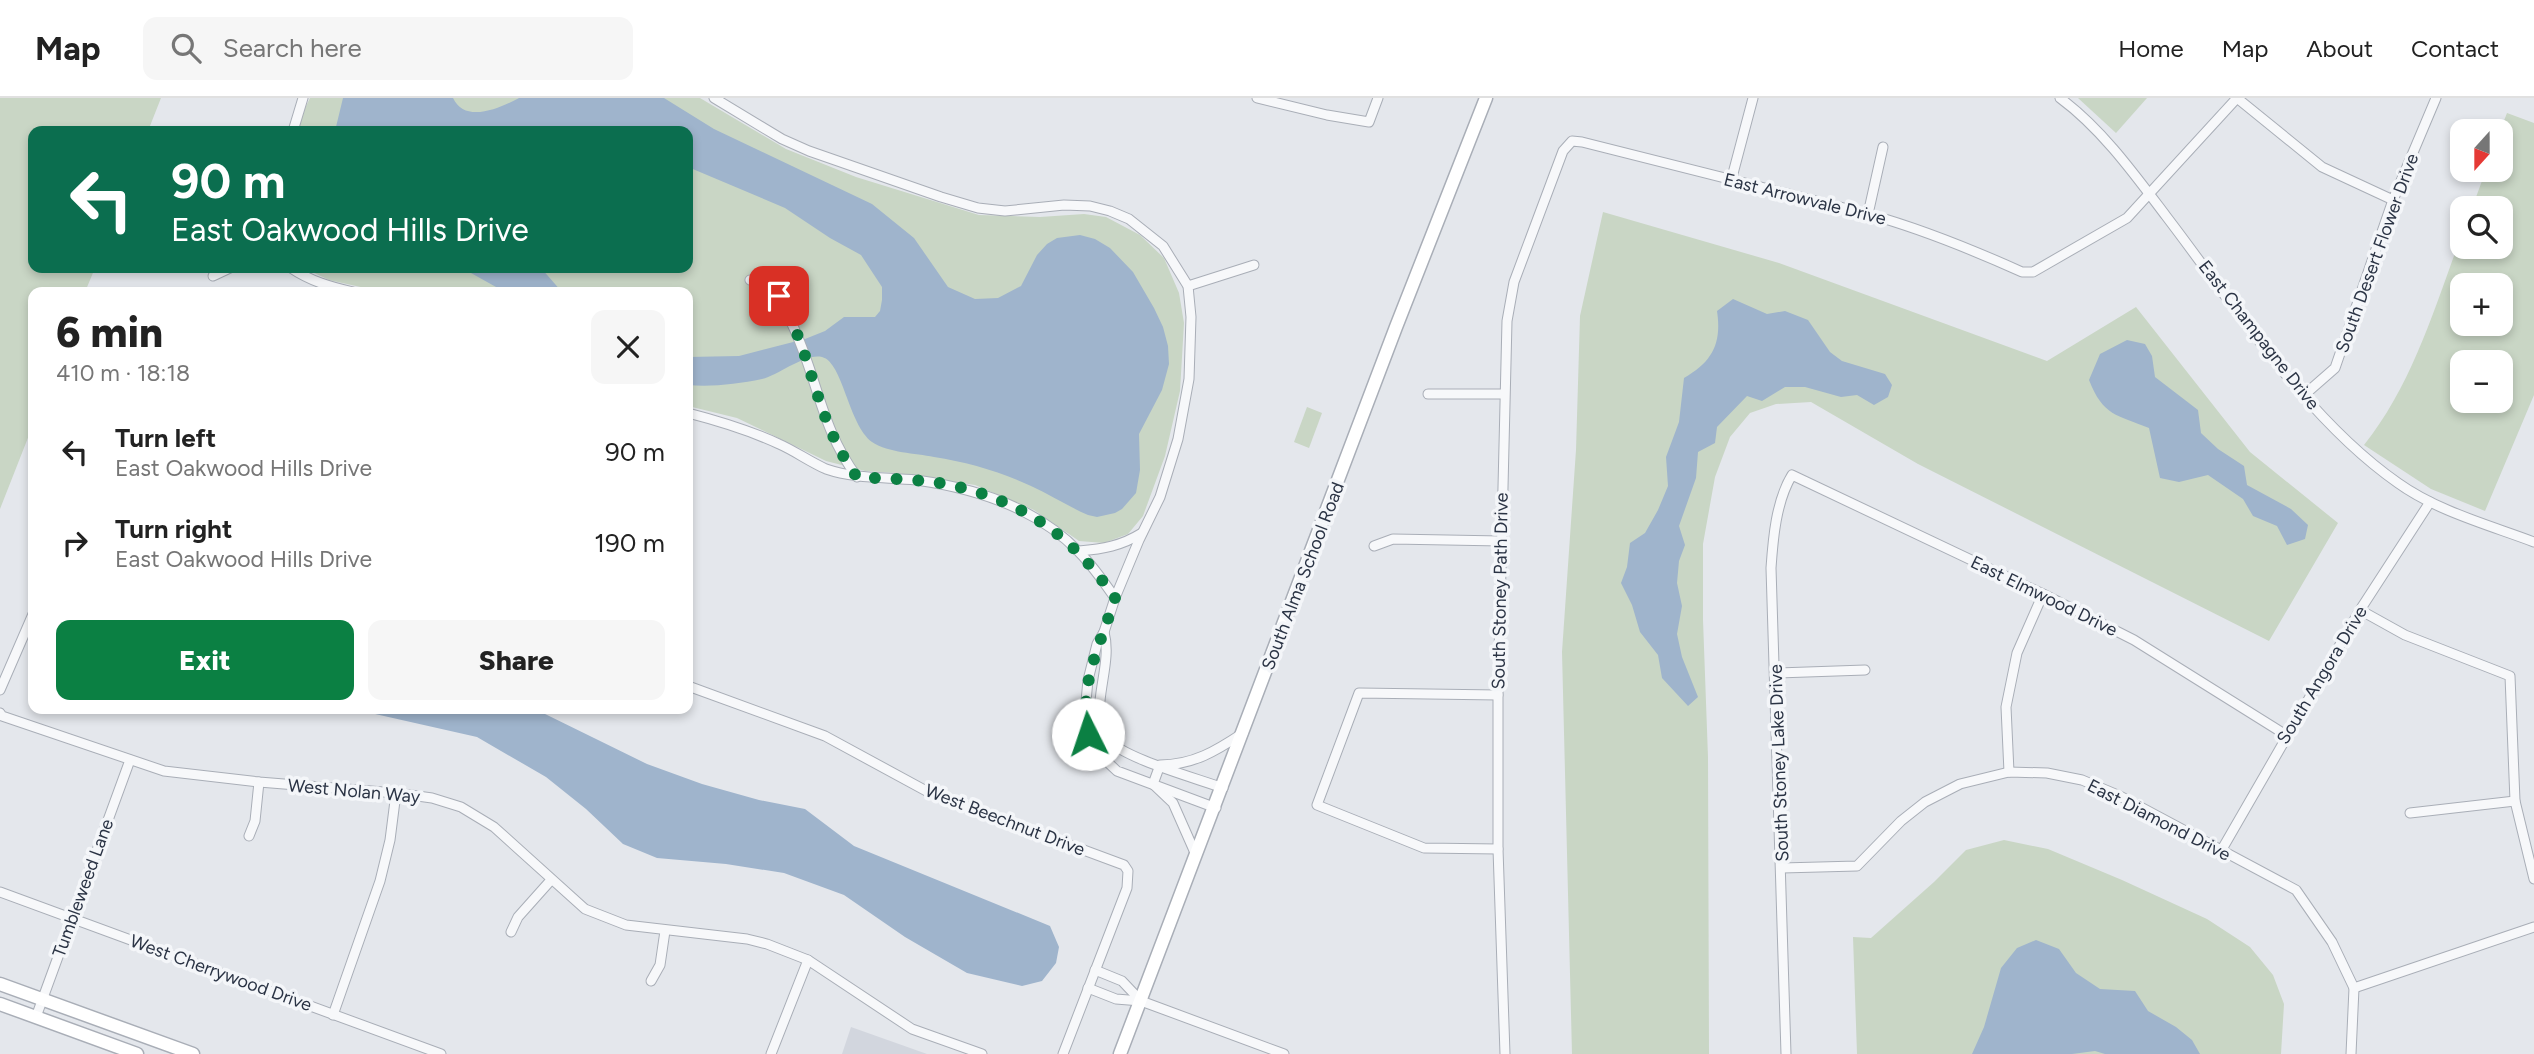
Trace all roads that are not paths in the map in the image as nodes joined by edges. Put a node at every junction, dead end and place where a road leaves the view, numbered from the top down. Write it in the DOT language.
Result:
graph roads {
  1 [pos="303,98"];
  2 [pos="714,98"];
  3 [pos="1257,98"];
  4 [pos="1378,98"];
  5 [pos="1486,98"];
  6 [pos="1752,98"];
  7 [pos="2060,98"];
  8 [pos="2237,98"];
  9 [pos="2436,98"];
  10 [pos="295,126"];
  11 [pos="1572,141"];
  12 [pos="1883,147"];
  13 [pos="1731,181"];
  14 [pos="2150,194"];
  15 [pos="2393,200"];
  16 [pos="1868,214"];
  17 [pos="1254,265"];
  18 [pos="219,273"];
  19 [pos="298,273"];
  20 [pos="213,276"];
  21 [pos="750,280"];
  22 [pos="1188,286"];
  23 [pos="330,287"];
  24 [pos="1428,394"];
  25 [pos="1504,394"];
  26 [pos="2303,396"];
  27 [pos="693,414"];
  28 [pos="1792,475"];
  29 [pos="857,477"];
  30 [pos="2430,502"];
  31 [pos="1142,533"];
  32 [pos="1501,541"];
  33 [pos="2534,542"];
  34 [pos="1374,546"];
  35 [pos="1079,551"];
  36 [pos="2043,594"];
  37 [pos="1115,598"];
  38 [pos="2360,610"];
  39 [pos="28,624"];
  40 [pos="1104,632"];
  41 [pos="1865,670"];
  42 [pos="1776,673"];
  43 [pos="693,688"];
  44 [pos="0,690"];
  45 [pos="1498,695"];
  46 [pos="1,714"];
  47 [pos="1244,732"];
  48 [pos="2286,735"];
  49 [pos="1117,747"];
  50 [pos="130,760"];
  51 [pos="1107,761"];
  52 [pos="1160,765"];
  53 [pos="2009,772"];
  54 [pos="259,782"];
  55 [pos="1153,784"];
  56 [pos="1223,788"];
  57 [pos="396,793"];
  58 [pos="2515,802"];
  59 [pos="1216,808"];
  60 [pos="2410,813"];
  61 [pos="249,836"];
  62 [pos="1498,849"];
  63 [pos="2221,851"];
  64 [pos="1197,857"];
  65 [pos="1782,868"];
  66 [pos="2534,879"];
  67 [pos="551,880"];
  68 [pos="0,892"];
  69 [pos="71,919"];
  70 [pos="2534,927"];
  71 [pos="665,931"];
  72 [pos="511,932"];
  73 [pos="808,960"];
  74 [pos="1095,970"];
  75 [pos="651,981"];
  76 [pos="0,984"];
  77 [pos="1088,988"];
  78 [pos="2354,988"];
  79 [pos="42,999"];
  80 [pos="1141,1000"];
  81 [pos="0,1004"];
  82 [pos="333,1015"];
  83 [pos="36,1017"];
  84 [pos="137,1054"];
  85 [pos="193,1054"];
  86 [pos="441,1054"];
  87 [pos="771,1054"];
  88 [pos="982,1054"];
  89 [pos="1063,1054"];
  90 [pos="1121,1054"];
  91 [pos="1284,1054"];
  92 [pos="1505,1054"];
  93 [pos="1786,1054"];
  94 [pos="2351,1054"];
  1 -- 10 [label="street"];
  2 -- 22 [label="street"];
  3 -- 4 [label="street"];
  5 -- 47 [label="main road, South Alma School Road"];
  6 -- 13 [label="street"];
  7 -- 14 [label="street, East Champagne Drive"];
  8 -- 14 [label="street"];
  8 -- 15 [label="street"];
  9 -- 15 [label="street, South Desert Flower Drive"];
  11 -- 13 [label="street, East Arrowvale Drive"];
  11 -- 25 [label="street, South Stoney Path Drive"];
  12 -- 16 [label="street"];
  13 -- 16 [label="street, East Arrowvale Drive"];
  14 -- 16 [label="street, East Arrowvale Drive"];
  14 -- 26 [label="street, East Champagne Drive"];
  15 -- 26 [label="street, South Desert Flower Drive"];
  17 -- 22 [label="street"];
  18 -- 20 [label="street"];
  19 -- 23 [label="street"];
  21 -- 29 [label="street"];
  22 -- 31 [label="street"];
  24 -- 25 [label="street"];
  25 -- 32 [label="street, South Stoney Path Drive"];
  26 -- 30 [label="street, East Champagne Drive"];
  27 -- 29 [label="street"];
  28 -- 36 [label="street, East Elmwood Drive"];
  28 -- 42 [label="street, South Stoney Lake Drive"];
  29 -- 35 [label="street"];
  30 -- 33 [label="street, East Champagne Drive"];
  30 -- 38 [label="street, South Angora Drive"];
  31 -- 35 [label="street"];
  31 -- 37 [label="street"];
  32 -- 34 [label="street"];
  32 -- 45 [label="street, South Stoney Path Drive"];
  35 -- 37 [label="street"];
  36 -- 48 [label="street, East Elmwood Drive"];
  36 -- 53 [label="street"];
  37 -- 40 [label="street"];
  38 -- 48 [label="street, South Angora Drive"];
  38 -- 58 [label="street"];
  39 -- 44 [label="street"];
  40 -- 49 [label="street"];
  40 -- 51 [label="street"];
  41 -- 42 [label="street"];
  42 -- 65 [label="street, South Stoney Lake Drive"];
  43 -- 74 [label="street, West Beechnut Drive"];
  45 -- 62 [label="street, South Stoney Path Drive"];
  45 -- 62 [label="street"];
  46 -- 50 [label="street, West Nolan Way"];
  47 -- 52 [label="street"];
  47 -- 56 [label="main road, South Alma School Road"];
  48 -- 63 [label="street, South Angora Drive"];
  49 -- 51 [label="street"];
  49 -- 52 [label="street"];
  50 -- 54 [label="street, West Nolan Way"];
  50 -- 69 [label="street, Tumbleweed Lane"];
  51 -- 55 [label="street"];
  52 -- 55 [label="street"];
  52 -- 56 [label="street"];
  53 -- 63 [label="street, East Diamond Drive"];
  53 -- 65 [label="street, East Diamond Drive"];
  54 -- 57 [label="street, West Nolan Way"];
  54 -- 61 [label="street"];
  55 -- 59 [label="street"];
  55 -- 64 [label="street"];
  56 -- 59 [label="main road, South Alma School Road"];
  57 -- 67 [label="street, West Nolan Way"];
  57 -- 82 [label="street"];
  58 -- 60 [label="street"];
  58 -- 66 [label="street"];
  59 -- 64 [label="main road, South Alma School Road"];
  62 -- 92 [label="street, South Stoney Path Drive"];
  63 -- 78 [label="street, East Diamond Drive"];
  64 -- 80 [label="main road, South Alma School Road"];
  65 -- 93 [label="street, South Stoney Lake Drive"];
  67 -- 71 [label="street, West Nolan Way"];
  67 -- 72 [label="street"];
  68 -- 69 [label="street, West Cherrywood Drive"];
  69 -- 79 [label="street, Tumbleweed Lane"];
  69 -- 82 [label="street, West Cherrywood Drive"];
  70 -- 78 [label="street"];
  71 -- 73 [label="street, West Nolan Way"];
  71 -- 75 [label="street"];
  73 -- 87 [label="street"];
  73 -- 88 [label="street, West Nolan Way"];
  74 -- 77 [label="street"];
  74 -- 80 [label="street"];
  76 -- 79 [label="main road"];
  77 -- 80 [label="street"];
  77 -- 89 [label="street"];
  78 -- 94 [label="street, East Diamond Drive"];
  79 -- 83 [label="street, Tumbleweed Lane"];
  79 -- 85 [label="main road"];
  80 -- 90 [label="main road, South Alma School Road"];
  80 -- 91 [label="street"];
  81 -- 83 [label="main road"];
  82 -- 86 [label="street, West Cherrywood Drive"];
  83 -- 84 [label="main road"];
}
